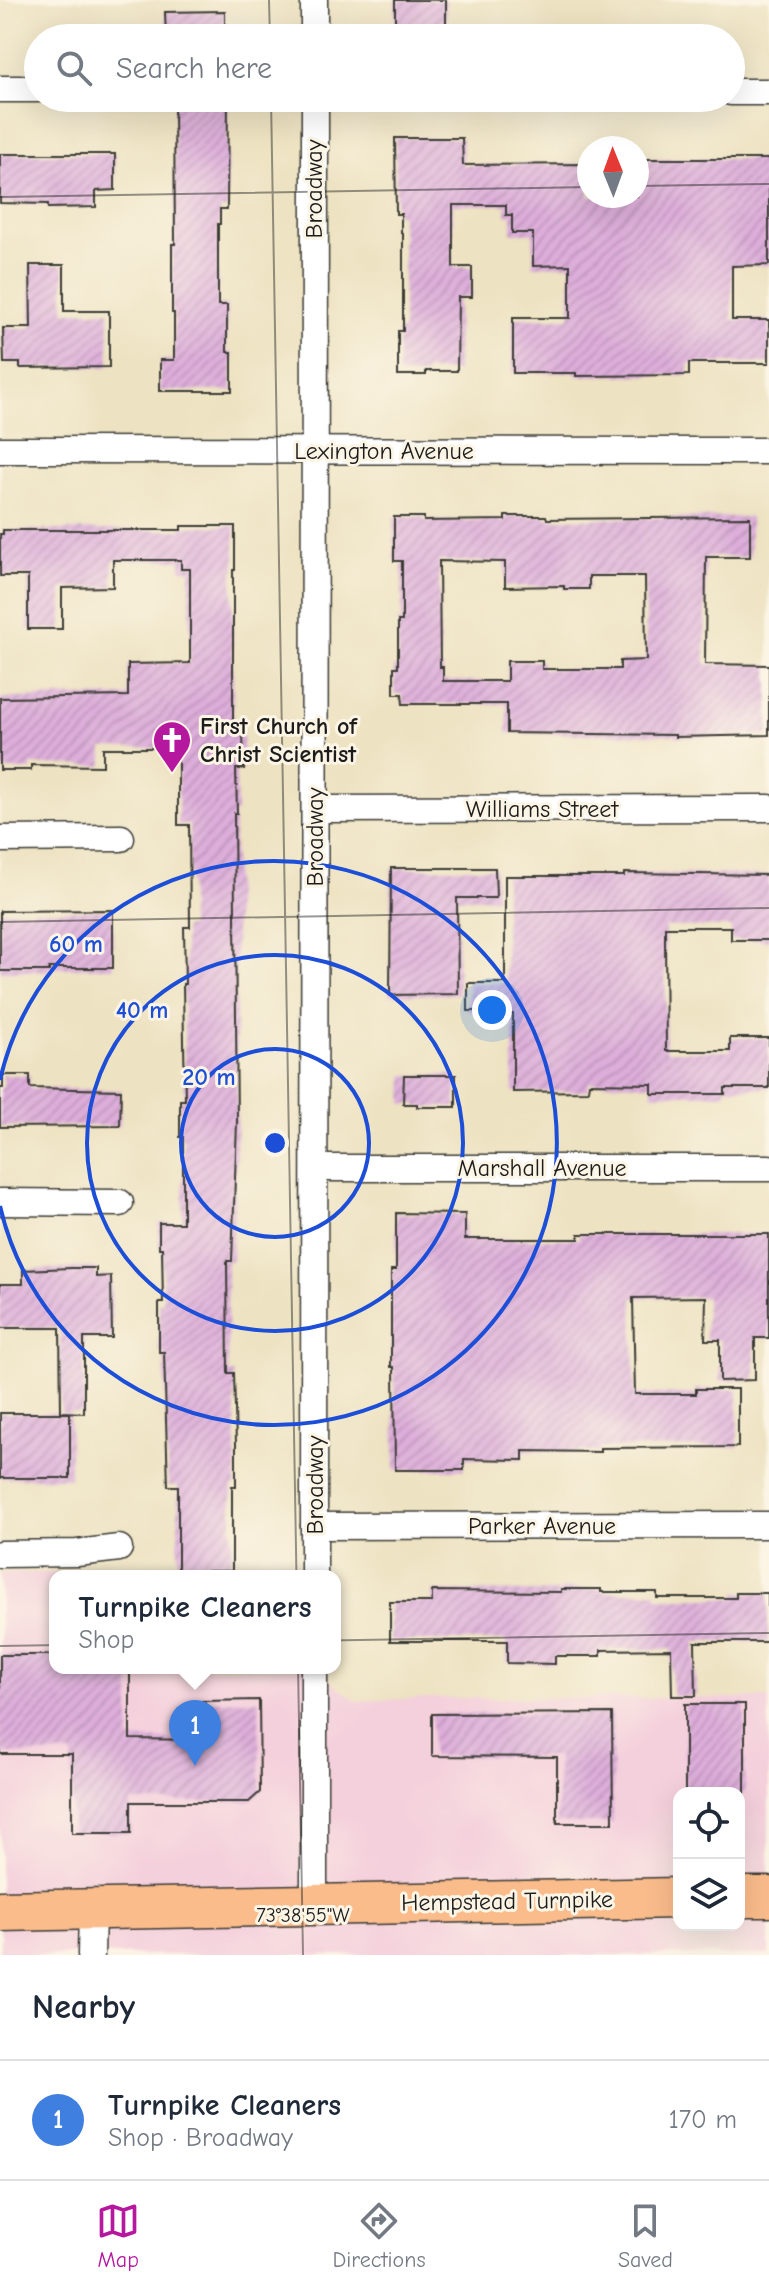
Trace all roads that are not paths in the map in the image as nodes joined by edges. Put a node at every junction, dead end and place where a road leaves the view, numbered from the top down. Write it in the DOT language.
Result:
graph roads {
  1 [pos="314,0"];
  2 [pos="314,24"];
  3 [pos="0,89"];
  4 [pos="24,89"];
  5 [pos="745,92"];
  6 [pos="769,92"];
  7 [pos="315,112"];
  8 [pos="0,450"];
  9 [pos="314,451"];
  10 [pos="769,451"];
  11 [pos="769,808"];
  12 [pos="315,809"];
  13 [pos="121,838"];
  14 [pos="0,839"];
  15 [pos="315,1168"];
  16 [pos="769,1168"];
  17 [pos="0,1202"];
  18 [pos="120,1203"];
  19 [pos="769,1525"];
  20 [pos="314,1526"];
  21 [pos="119,1548"];
  22 [pos="0,1554"];
  23 [pos="314,1570"];
  24 [pos="314,1674"];
  25 [pos="745,1897"];
  26 [pos="769,1897"];
  27 [pos="673,1898"];
  28 [pos="314,1905"];
  29 [pos="92,1910"];
  30 [pos="0,1911"];
  31 [pos="91,1955"];
  1 -- 2 [label="street"];
  3 -- 4 [label="street"];
  5 -- 6 [label="street"];
  7 -- 9 [label="street, Broadway"];
  8 -- 9 [label="street, Lexington Avenue"];
  9 -- 10 [label="street, Lexington Avenue"];
  9 -- 12 [label="street, Broadway"];
  11 -- 12 [label="street, Williams Street"];
  12 -- 15 [label="street, Broadway"];
  13 -- 14 [label="street"];
  15 -- 16 [label="street, Marshall Avenue"];
  15 -- 20 [label="street, Broadway"];
  17 -- 18 [label="street"];
  19 -- 20 [label="street, Parker Avenue"];
  20 -- 23 [label="street, Broadway"];
  21 -- 22 [label="street"];
  24 -- 28 [label="street"];
  25 -- 26 [label="main road"];
  27 -- 28 [label="main road, Hempstead Turnpike"];
  28 -- 29 [label="main road, Hempstead Turnpike"];
  29 -- 30 [label="main road, Hempstead Turnpike"];
  29 -- 31 [label="street"];
}
